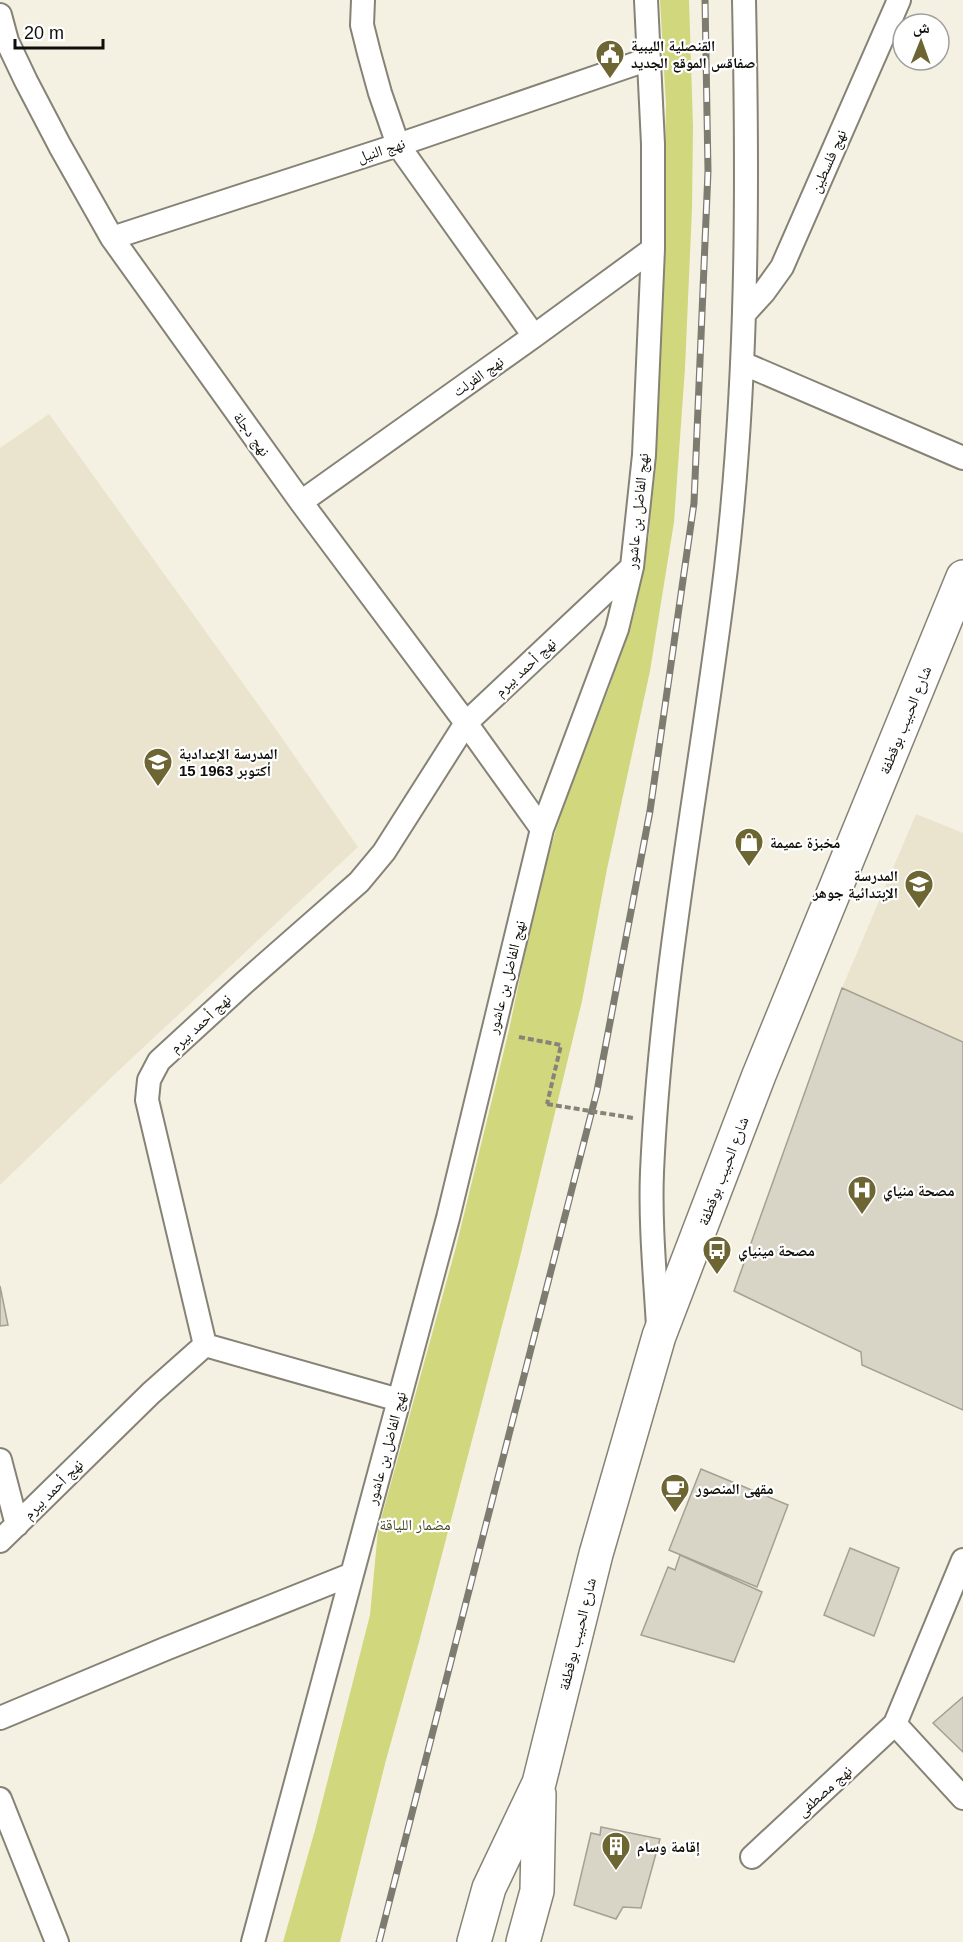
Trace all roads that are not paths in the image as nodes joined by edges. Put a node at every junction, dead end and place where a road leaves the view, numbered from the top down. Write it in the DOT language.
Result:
graph roads {
  1 [pos="363,0"];
  2 [pos="646,0"];
  3 [pos="744,0"];
  4 [pos="899,0"];
  5 [pos="0,15"];
  6 [pos="649,58"];
  7 [pos="398,145"];
  8 [pos="112,238"];
  9 [pos="653,249"];
  10 [pos="744,314"];
  11 [pos="534,336"];
  12 [pos="742,363"];
  13 [pos="963,458"];
  14 [pos="301,502"];
  15 [pos="632,567"];
  16 [pos="963,577"];
  17 [pos="466,723"];
  18 [pos="542,829"];
  19 [pos="659,1336"];
  20 [pos="205,1345"];
  21 [pos="399,1400"];
  22 [pos="0,1460"];
  23 [pos="17,1525"];
  24 [pos="0,1541"];
  25 [pos="963,1560"];
  26 [pos="351,1575"];
  27 [pos="0,1718"];
  28 [pos="895,1724"];
  29 [pos="539,1783"];
  30 [pos="0,1798"];
  31 [pos="963,1798"];
  32 [pos="752,1857"];
  33 [pos="57,1942"];
  34 [pos="253,1942"];
  35 [pos="474,1942"];
  36 [pos="523,1942"];
  1 -- 7 [label="street"];
  2 -- 6 [label="street, نهج الفاضل بن عاشور"];
  3 -- 10 [label="street"];
  4 -- 10 [label="street, نهج فلسطين"];
  5 -- 8 [label="street, نهج دجلة"];
  6 -- 7 [label="street, نهج النيل"];
  6 -- 9 [label="street, نهج الفاضل بن عاشور"];
  7 -- 8 [label="street, نهج النيل"];
  7 -- 11 [label="street"];
  8 -- 14 [label="street, نهج دجلة"];
  9 -- 11 [label="street, نهج الفرلت"];
  9 -- 15 [label="street, نهج الفاضل بن عاشور"];
  10 -- 12 [label="street"];
  11 -- 14 [label="street, نهج الفرلت"];
  12 -- 13 [label="street"];
  12 -- 19 [label="street"];
  14 -- 17 [label="street, نهج دجلة"];
  15 -- 17 [label="street, نهج أحمد بيرم"];
  15 -- 18 [label="street, نهج الفاضل بن عاشور"];
  16 -- 19 [label="main road, شارع الحبيب بوقطفة"];
  17 -- 18 [label="street, نهج دجلة"];
  17 -- 20 [label="street, نهج أحمد بيرم"];
  18 -- 21 [label="street, نهج الفاضل بن عاشور"];
  19 -- 29 [label="main road, شارع الحبيب بوقطفة"];
  20 -- 21 [label="street"];
  20 -- 23 [label="street, نهج أحمد بيرم"];
  21 -- 26 [label="street, نهج الفاضل بن عاشور"];
  22 -- 23 [label="street"];
  23 -- 24 [label="street, نهج أحمد بيرم"];
  25 -- 28 [label="street, نهج مصطفى"];
  26 -- 27 [label="street"];
  26 -- 34 [label="street, نهج الفاضل بن عاشور"];
  28 -- 31 [label="street"];
  28 -- 32 [label="street, نهج مصطفى"];
  29 -- 35 [label="main road, شارع الحبيب بوقطفة"];
  29 -- 36 [label="main road, شارع الحبيب بوقطفة"];
  30 -- 33 [label="street"];
}
